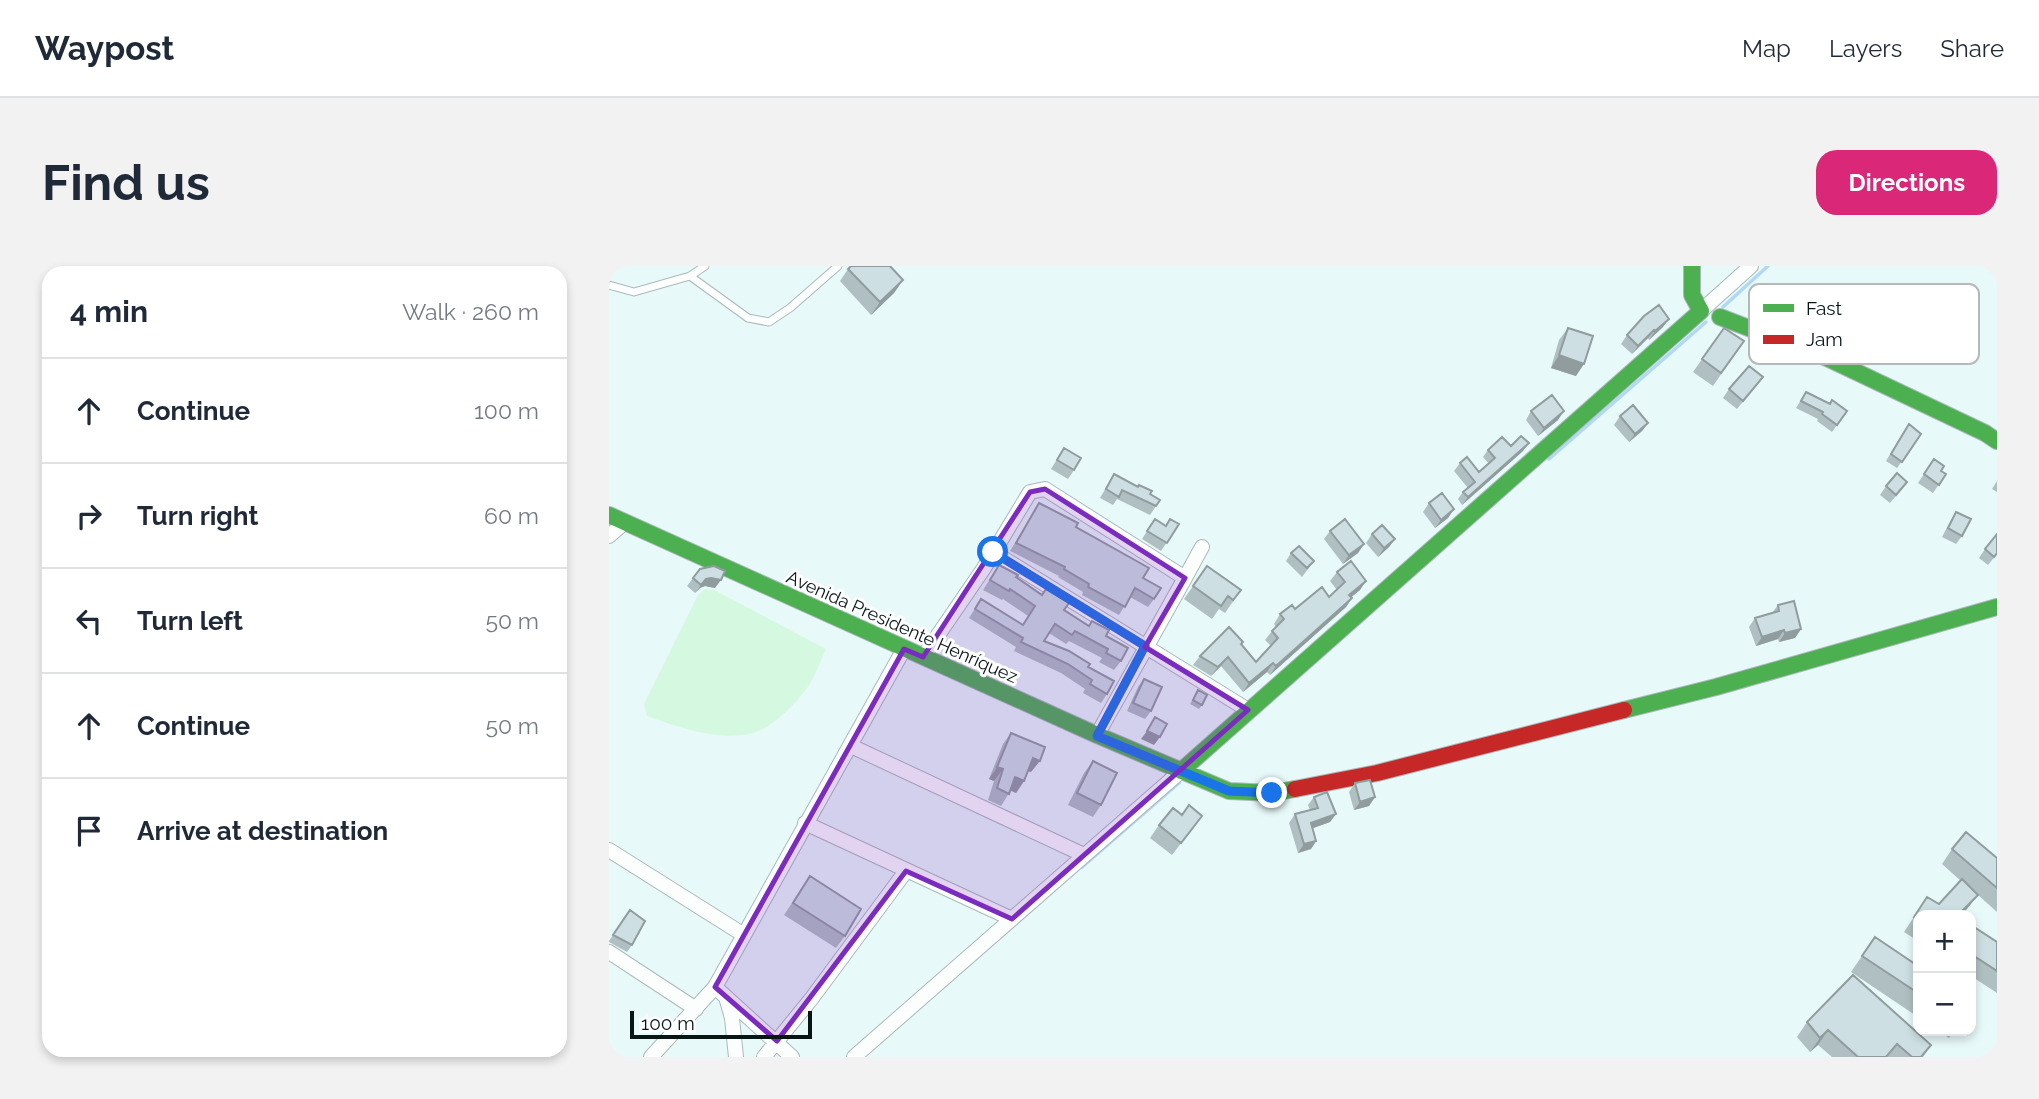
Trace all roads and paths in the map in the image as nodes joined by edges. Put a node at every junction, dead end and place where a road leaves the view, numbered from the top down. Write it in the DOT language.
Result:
graph roads {
  1 [pos="705,266"];
  2 [pos="838,266"];
  3 [pos="1692,266"];
  4 [pos="1751,266"];
  5 [pos="690,276"];
  6 [pos="609,285"];
  7 [pos="1701,311"];
  8 [pos="1720,317"];
  9 [pos="1749,328"];
  10 [pos="1841,364"];
  11 [pos="1997,441"];
  12 [pos="609,515"];
  13 [pos="624,523"];
  14 [pos="609,536"];
  15 [pos="1202,547"];
  16 [pos="993,552"];
  17 [pos="1185,578"];
  18 [pos="1997,607"];
  19 [pos="1145,646"];
  20 [pos="904,649"];
  21 [pos="923,657"];
  22 [pos="1248,710"];
  23 [pos="1097,736"];
  24 [pos="851,746"];
  25 [pos="1181,771"];
  26 [pos="805,823"];
  27 [pos="609,850"];
  28 [pos="1084,856"];
  29 [pos="906,871"];
  30 [pos="1011,919"];
  31 [pos="744,935"];
  32 [pos="609,952"];
  33 [pos="720,991"];
  34 [pos="696,1009"];
  35 [pos="776,1041"];
  36 [pos="651,1057"];
  37 [pos="736,1057"];
  38 [pos="764,1057"];
  39 [pos="792,1057"];
  40 [pos="854,1057"];
  1 -- 5 [label="lane"];
  2 -- 5 [label="lane"];
  3 -- 7 [label="street"];
  4 -- 7 [label="street"];
  5 -- 6 [label="lane"];
  7 -- 8 [label="street"];
  7 -- 22 [label="street"];
  8 -- 9 [label="street"];
  10 -- 11 [label="street"];
  12 -- 13 [label="street, Avenida Presidente Henríquez"];
  13 -- 14 [label="street"];
  13 -- 20 [label="street, Avenida Presidente Henríquez"];
  15 -- 17 [label="street"];
  16 -- 17 [label="street"];
  16 -- 19 [label="street"];
  16 -- 21 [label="street"];
  17 -- 19 [label="street"];
  18 -- 25 [label="street, Avenida Presidente Henríquez"];
  19 -- 22 [label="street"];
  19 -- 23 [label="street"];
  20 -- 21 [label="street, Avenida Presidente Henríquez"];
  20 -- 24 [label="street"];
  21 -- 23 [label="street, Avenida Presidente Henríquez"];
  22 -- 25 [label="street"];
  23 -- 25 [label="street, Avenida Presidente Henríquez"];
  24 -- 26 [label="street"];
  24 -- 28 [label="street"];
  25 -- 28 [label="street"];
  26 -- 29 [label="street"];
  26 -- 31 [label="street"];
  27 -- 31 [label="street"];
  28 -- 30 [label="street"];
  29 -- 30 [label="street"];
  29 -- 35 [label="street"];
  30 -- 40 [label="street"];
  31 -- 33 [label="street"];
  32 -- 34 [label="street"];
  33 -- 34 [label="street"];
  33 -- 35 [label="street"];
  33 -- 37 [label="street"];
  34 -- 36 [label="street"];
  35 -- 38 [label="street"];
  35 -- 39 [label="street"];
}
